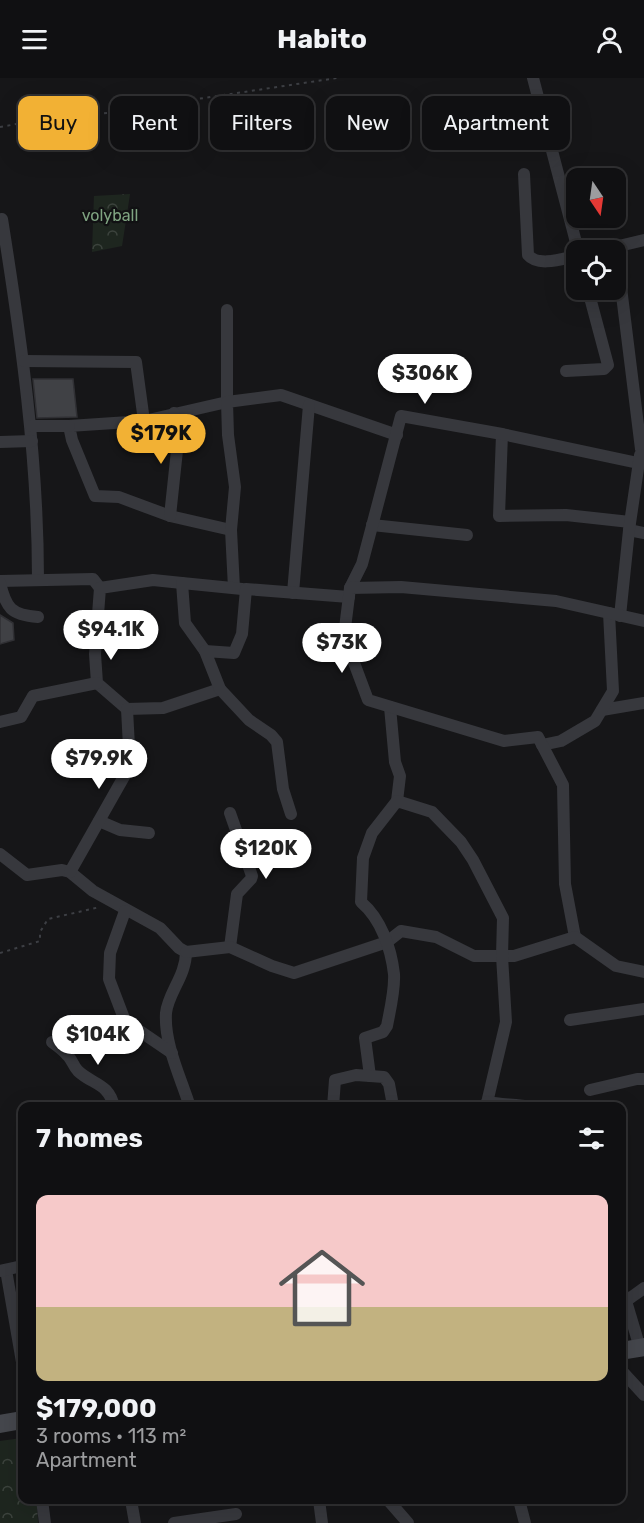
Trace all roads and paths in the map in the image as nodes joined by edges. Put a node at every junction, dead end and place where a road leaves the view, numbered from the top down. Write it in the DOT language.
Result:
graph roads {
  1 [pos="337,78"];
  2 [pos="533,78"];
  3 [pos="0,127"];
  4 [pos="524,174"];
  5 [pos="2,219"];
  6 [pos="575,240"];
  7 [pos="644,240"];
  8 [pos="626,245"];
  9 [pos="566,258"];
  10 [pos="591,300"];
  11 [pos="622,300"];
  12 [pos="227,310"];
  13 [pos="24,362"];
  14 [pos="566,371"];
  15 [pos="644,374"];
  16 [pos="631,377"];
  17 [pos="227,402"];
  18 [pos="309,405"];
  19 [pos="174,413"];
  20 [pos="144,421"];
  21 [pos="31,426"];
  22 [pos="69,426"];
  23 [pos="502,434"];
  24 [pos="397,435"];
  25 [pos="32,441"];
  26 [pos="0,442"];
  27 [pos="642,448"];
  28 [pos="638,463"];
  29 [pos="170,516"];
  30 [pos="372,525"];
  31 [pos="629,526"];
  32 [pos="231,530"];
  33 [pos="644,533"];
  34 [pos="467,535"];
  35 [pos="38,579"];
  36 [pos="0,582"];
  37 [pos="182,583"];
  38 [pos="100,588"];
  39 [pos="240,588"];
  40 [pos="350,592"];
  41 [pos="294,593"];
  42 [pos="614,614"];
  43 [pos="38,617"];
  44 [pos="644,621"];
  45 [pos="205,651"];
  46 [pos="98,683"];
  47 [pos="220,689"];
  48 [pos="644,703"];
  49 [pos="390,707"];
  50 [pos="127,709"];
  51 [pos="602,710"];
  52 [pos="0,722"];
  53 [pos="542,745"];
  54 [pos="397,801"];
  55 [pos="230,813"];
  56 [pos="291,814"];
  57 [pos="99,821"];
  58 [pos="149,833"];
  59 [pos="0,854"];
  60 [pos="70,872"];
  61 [pos="120,907"];
  62 [pos="576,937"];
  63 [pos="387,942"];
  64 [pos="230,947"];
  65 [pos="186,952"];
  66 [pos="0,953"];
  67 [pos="502,956"];
  68 [pos="644,972"];
  69 [pos="644,1009"];
  70 [pos="570,1020"];
  71 [pos="52,1042"];
  72 [pos="172,1053"];
  73 [pos="370,1076"];
  74 [pos="644,1079"];
  75 [pos="590,1090"];
  76 [pos="393,1100"];
  77 [pos="113,1102"];
  78 [pos="188,1102"];
  79 [pos="333,1102"];
  80 [pos="488,1102"];
  81 [pos="18,1267"];
  82 [pos="3,1270"];
  83 [pos="644,1288"];
  84 [pos="626,1295"];
  85 [pos="626,1302"];
  86 [pos="18,1343"];
  87 [pos="642,1348"];
  88 [pos="626,1350"];
  89 [pos="626,1375"];
  90 [pos="644,1395"];
  91 [pos="18,1421"];
  92 [pos="0,1424"];
  93 [pos="43,1504"];
  94 [pos="132,1504"];
  95 [pos="320,1504"];
  96 [pos="391,1504"];
  97 [pos="520,1504"];
  98 [pos="237,1514"];
  99 [pos="45,1523"];
  100 [pos="135,1523"];
  101 [pos="174,1523"];
  102 [pos="322,1523"];
  103 [pos="408,1523"];
  104 [pos="525,1523"];
  1 -- 3 [label="path"];
  2 -- 6 [label="street"];
  4 -- 9 [label="street"];
  5 -- 13 [label="street"];
  7 -- 8 [label="street"];
  10 -- 14 [label="street"];
  11 -- 16 [label="street"];
  12 -- 17 [label="street"];
  13 -- 20 [label="street"];
  13 -- 21 [label="street"];
  15 -- 16 [label="street"];
  16 -- 27 [label="street"];
  17 -- 18 [label="street"];
  17 -- 19 [label="street"];
  17 -- 32 [label="street"];
  18 -- 24 [label="street"];
  18 -- 41 [label="street"];
  19 -- 20 [label="street"];
  19 -- 29 [label="street"];
  20 -- 22 [label="street"];
  21 -- 22 [label="street"];
  21 -- 25 [label="street"];
  22 -- 29 [label="street"];
  23 -- 24 [label="street"];
  23 -- 28 [label="street"];
  23 -- 31 [label="street"];
  24 -- 30 [label="street"];
  25 -- 26 [label="street"];
  25 -- 35 [label="street"];
  27 -- 28 [label="street"];
  28 -- 31 [label="street"];
  29 -- 32 [label="street"];
  30 -- 34 [label="street"];
  30 -- 40 [label="street"];
  31 -- 33 [label="street"];
  31 -- 42 [label="street"];
  32 -- 39 [label="street"];
  35 -- 36 [label="street"];
  35 -- 38 [label="street"];
  36 -- 43 [label="street"];
  37 -- 38 [label="street"];
  37 -- 39 [label="street"];
  37 -- 45 [label="street"];
  38 -- 46 [label="street"];
  39 -- 41 [label="street"];
  39 -- 45 [label="street"];
  40 -- 41 [label="street"];
  40 -- 42 [label="street"];
  40 -- 49 [label="street"];
  42 -- 44 [label="street"];
  42 -- 51 [label="street"];
  45 -- 47 [label="street"];
  46 -- 50 [label="street"];
  46 -- 52 [label="street"];
  47 -- 50 [label="street"];
  47 -- 56 [label="street"];
  48 -- 51 [label="street"];
  49 -- 53 [label="street"];
  49 -- 54 [label="street"];
  50 -- 57 [label="street"];
  51 -- 53 [label="street"];
  53 -- 62 [label="street"];
  54 -- 63 [label="street"];
  54 -- 67 [label="street"];
  55 -- 64 [label="street"];
  57 -- 58 [label="street"];
  57 -- 60 [label="street"];
  59 -- 60 [label="street"];
  60 -- 61 [label="street"];
  61 -- 65 [label="street"];
  61 -- 66 [label="path"];
  61 -- 72 [label="street"];
  62 -- 67 [label="street"];
  62 -- 68 [label="street"];
  63 -- 64 [label="street"];
  63 -- 67 [label="street"];
  63 -- 73 [label="street"];
  64 -- 65 [label="street"];
  65 -- 72 [label="street"];
  67 -- 80 [label="street"];
  69 -- 70 [label="street"];
  71 -- 77 [label="street"];
  72 -- 78 [label="street"];
  73 -- 76 [label="street"];
  73 -- 79 [label="street"];
  74 -- 75 [label="street"];
  81 -- 82 [label="street"];
  82 -- 86 [label="street"];
  83 -- 84 [label="street"];
  85 -- 87 [label="street"];
  87 -- 88 [label="main road"];
  89 -- 90 [label="street"];
  91 -- 92 [label="main road"];
  93 -- 99 [label="street"];
  94 -- 100 [label="street"];
  95 -- 102 [label="street"];
  96 -- 103 [label="street"];
  97 -- 104 [label="street"];
  98 -- 101 [label="street"];
}
